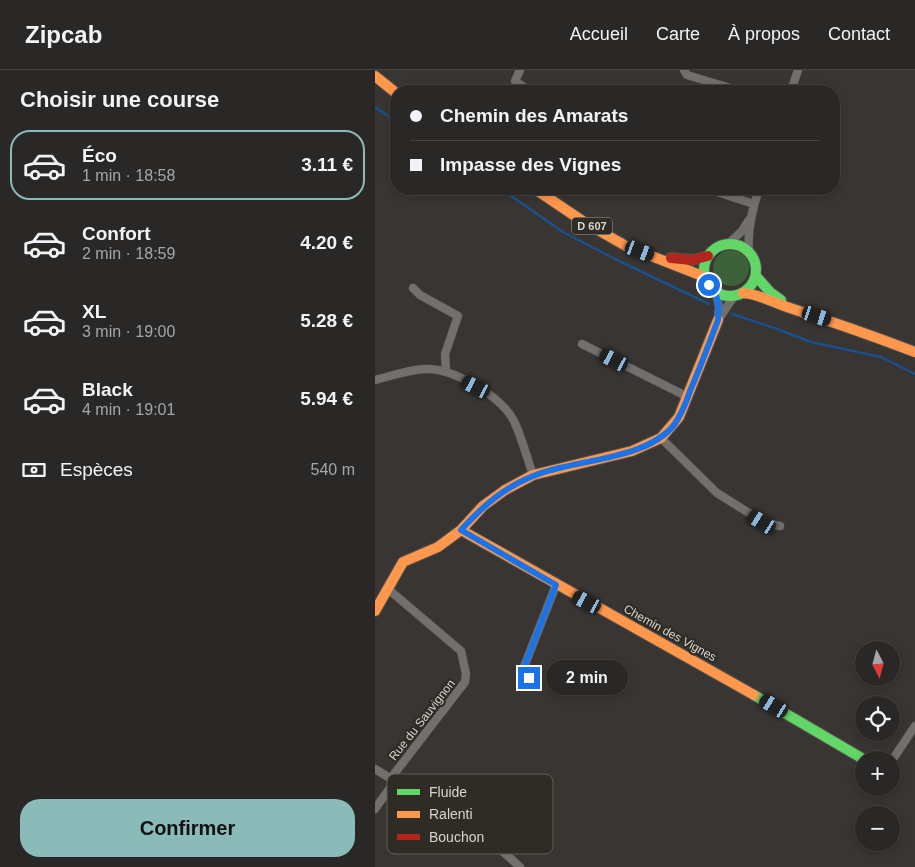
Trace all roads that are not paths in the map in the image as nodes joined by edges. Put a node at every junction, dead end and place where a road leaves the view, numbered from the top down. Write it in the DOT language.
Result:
graph roads {
  1 [pos="520,70"];
  2 [pos="684,70"];
  3 [pos="798,70"];
  4 [pos="375,76"];
  5 [pos="375,81"];
  6 [pos="521,85"];
  7 [pos="720,85"];
  8 [pos="793,85"];
  9 [pos="390,89"];
  10 [pos="390,90"];
  11 [pos="544,195"];
  12 [pos="727,195"];
  13 [pos="757,195"];
  14 [pos="754,204"];
  15 [pos="750,218"];
  16 [pos="728,244"];
  17 [pos="749,252"];
  18 [pos="654,256"];
  19 [pos="708,256"];
  20 [pos="756,276"];
  21 [pos="705,277"];
  22 [pos="413,288"];
  23 [pos="716,292"];
  24 [pos="739,294"];
  25 [pos="802,312"];
  26 [pos="718,320"];
  27 [pos="582,344"];
  28 [pos="915,352"];
  29 [pos="446,371"];
  30 [pos="375,380"];
  31 [pos="688,397"];
  32 [pos="661,438"];
  33 [pos="533,475"];
  34 [pos="780,526"];
  35 [pos="461,530"];
  36 [pos="556,585"];
  37 [pos="388,590"];
  38 [pos="375,611"];
  39 [pos="529,678"];
  40 [pos="915,726"];
  41 [pos="898,751"];
  42 [pos="855,754"];
  43 [pos="375,769"];
  44 [pos="397,774"];
  45 [pos="387,776"];
  46 [pos="387,789"];
  47 [pos="375,809"];
  48 [pos="506,854"];
  49 [pos="520,867"];
  1 -- 6 [label="street"];
  2 -- 7 [label="street"];
  3 -- 8 [label="street"];
  4 -- 9 [label="street"];
  5 -- 10 [label="street"];
  11 -- 18 [label="street, D 607"];
  12 -- 14 [label="street"];
  13 -- 14 [label="street"];
  14 -- 15 [label="street"];
  15 -- 16 [label="street"];
  15 -- 17 [label="street"];
  16 -- 17 [label="street"];
  16 -- 19 [label="street"];
  17 -- 20 [label="street"];
  18 -- 19 [label="street, D 607"];
  18 -- 21 [label="street, D 607"];
  19 -- 21 [label="street"];
  20 -- 24 [label="street"];
  20 -- 25 [label="street"];
  21 -- 23 [label="street"];
  22 -- 29 [label="street"];
  23 -- 24 [label="street"];
  23 -- 26 [label="street"];
  24 -- 25 [label="street"];
  24 -- 26 [label="street"];
  25 -- 28 [label="street"];
  26 -- 31 [label="street"];
  27 -- 31 [label="street"];
  29 -- 30 [label="street"];
  29 -- 33 [label="street"];
  31 -- 32 [label="street"];
  32 -- 33 [label="street"];
  32 -- 34 [label="street"];
  33 -- 35 [label="street"];
  35 -- 36 [label="street, Chemin des Vignes"];
  35 -- 37 [label="street"];
  36 -- 39 [label="street"];
  36 -- 42 [label="street, Chemin des Vignes"];
  37 -- 38 [label="street"];
  37 -- 44 [label="street, Rue du Sauvignon"];
  40 -- 41 [label="street"];
  43 -- 45 [label="street"];
  46 -- 47 [label="street, Rue du Sauvignon"];
  48 -- 49 [label="street"];
}
